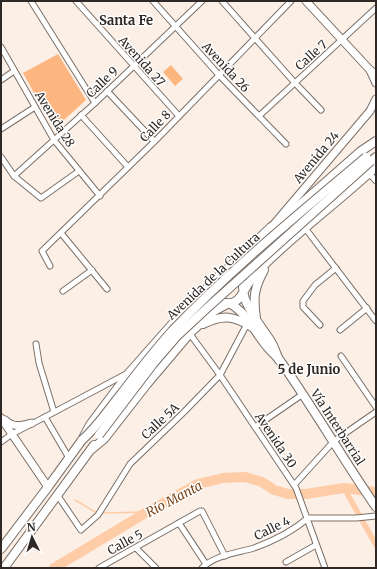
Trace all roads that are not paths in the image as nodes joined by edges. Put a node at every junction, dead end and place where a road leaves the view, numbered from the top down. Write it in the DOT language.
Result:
graph roads {
  1 [pos="31,1"];
  2 [pos="76,1"];
  3 [pos="154,1"];
  4 [pos="202,1"];
  5 [pos="222,1"];
  6 [pos="291,1"];
  7 [pos="306,1"];
  8 [pos="376,8"];
  9 [pos="176,26"];
  10 [pos="255,38"];
  11 [pos="342,40"];
  12 [pos="1,47"];
  13 [pos="133,66"];
  14 [pos="14,71"];
  15 [pos="373,72"];
  16 [pos="219,75"];
  17 [pos="1,80"];
  18 [pos="295,83"];
  19 [pos="376,83"];
  20 [pos="107,91"];
  21 [pos="376,99"];
  22 [pos="95,103"];
  23 [pos="35,107"];
  24 [pos="321,110"];
  25 [pos="81,115"];
  26 [pos="178,116"];
  27 [pos="259,116"];
  28 [pos="1,129"];
  29 [pos="54,140"];
  30 [pos="154,141"];
  31 [pos="376,141"];
  32 [pos="286,144"];
  33 [pos="376,145"];
  34 [pos="1,157"];
  35 [pos="372,160"];
  36 [pos="128,167"];
  37 [pos="78,171"];
  38 [pos="369,173"];
  39 [pos="14,176"];
  40 [pos="376,181"];
  41 [pos="100,196"];
  42 [pos="271,227"];
  43 [pos="305,228"];
  44 [pos="61,233"];
  45 [pos="268,261"];
  46 [pos="50,266"];
  47 [pos="336,268"];
  48 [pos="92,270"];
  49 [pos="220,276"];
  50 [pos="107,289"];
  51 [pos="63,291"];
  52 [pos="243,293"];
  53 [pos="229,303"];
  54 [pos="367,308"];
  55 [pos="376,321"];
  56 [pos="252,324"];
  57 [pos="320,325"];
  58 [pos="340,330"];
  59 [pos="190,333"];
  60 [pos="36,344"];
  61 [pos="341,356"];
  62 [pos="129,373"];
  63 [pos="220,375"];
  64 [pos="303,394"];
  65 [pos="376,407"];
  66 [pos="54,412"];
  67 [pos="376,412"];
  68 [pos="1,417"];
  69 [pos="45,417"];
  70 [pos="32,423"];
  71 [pos="255,428"];
  72 [pos="12,434"];
  73 [pos="82,440"];
  74 [pos="334,441"];
  75 [pos="1,442"];
  76 [pos="92,449"];
  77 [pos="70,458"];
  78 [pos="295,486"];
  79 [pos="48,487"];
  80 [pos="58,496"];
  81 [pos="376,507"];
  82 [pos="307,515"];
  83 [pos="376,516"];
  84 [pos="179,523"];
  85 [pos="316,545"];
  86 [pos="136,548"];
  87 [pos="1,549"];
  88 [pos="225,556"];
  89 [pos="286,562"];
  90 [pos="204,566"];
  91 [pos="4,568"];
  92 [pos="99,568"];
  93 [pos="156,568"];
  94 [pos="325,568"];
  1 -- 22 [label="street"];
  2 -- 13 [label="street, Avenida 27"];
  3 -- 9 [label="street, Avenida 26"];
  4 -- 9 [label="street, Calle 9"];
  5 -- 10 [label="street"];
  6 -- 10 [label="street, Calle 8"];
  7 -- 11 [label="main road"];
  8 -- 11 [label="street, Calle 7"];
  9 -- 13 [label="street, Calle 9"];
  9 -- 16 [label="street, Avenida 26"];
  10 -- 16 [label="street, Calle 8"];
  10 -- 18 [label="street"];
  11 -- 15 [label="main road"];
  11 -- 18 [label="street, Calle 7"];
  12 -- 14 [label="street, Avenida 28"];
  13 -- 20 [label="street, Calle 9"];
  13 -- 26 [label="street, Avenida 27"];
  14 -- 17 [label="street"];
  14 -- 23 [label="street, Avenida 28"];
  15 -- 19 [label="main road"];
  16 -- 26 [label="street, Calle 8"];
  16 -- 27 [label="street, Avenida 26"];
  18 -- 24 [label="street"];
  18 -- 27 [label="street, Calle 7"];
  20 -- 22 [label="street, Calle 9"];
  20 -- 30 [label="street"];
  21 -- 42 [label="main road, Avenida 24"];
  22 -- 25 [label="street, Calle 9"];
  23 -- 28 [label="street"];
  23 -- 29 [label="street, Avenida 28"];
  25 -- 29 [label="street, Calle 9"];
  25 -- 36 [label="street"];
  26 -- 30 [label="street, Calle 8"];
  27 -- 32 [label="street, Avenida 26"];
  29 -- 37 [label="street, Avenida 28"];
  29 -- 39 [label="street, Calle 9"];
  30 -- 36 [label="street, Calle 8"];
  31 -- 42 [label="main road, Avenida de la Cultura"];
  33 -- 35 [label="main road, Avenida de la Cultura"];
  34 -- 39 [label="street"];
  35 -- 38 [label="main road, Avenida de la Cultura"];
  35 -- 73 [label="main road, Avenida de la Cultura, bridge"];
  35 -- 76 [label="main road, Avenida de la Cultura, bridge"];
  36 -- 41 [label="street, Calle 8"];
  37 -- 39 [label="street"];
  37 -- 41 [label="street, Avenida 28"];
  38 -- 40 [label="street"];
  38 -- 43 [label="main road, Avenida de la Cultura"];
  41 -- 44 [label="street, Calle 8"];
  42 -- 49 [label="main road, Avenida de la Cultura"];
  43 -- 45 [label="main road, Avenida de la Cultura"];
  43 -- 47 [label="street"];
  44 -- 46 [label="street, Calle 8"];
  44 -- 48 [label="street"];
  45 -- 52 [label="main road, Avenida de la Cultura"];
  45 -- 56 [label="main road"];
  47 -- 54 [label="street"];
  47 -- 57 [label="street"];
  48 -- 50 [label="street"];
  48 -- 51 [label="street"];
  49 -- 52 [label="main road"];
  49 -- 53 [label="main road"];
  49 -- 62 [label="main road, Avenida de la Cultura"];
  52 -- 53 [label="main road"];
  52 -- 56 [label="main road, Vía Interbarrial"];
  53 -- 56 [label="main road, Vía Interbarrial"];
  53 -- 59 [label="main road, Avenida de la Cultura"];
  54 -- 55 [label="street"];
  54 -- 58 [label="street"];
  56 -- 59 [label="main road"];
  56 -- 63 [label="street, Calle 5A"];
  56 -- 64 [label="main road, Vía Interbarrial"];
  59 -- 63 [label="street, Avenida 30"];
  59 -- 76 [label="main road, Avenida de la Cultura"];
  60 -- 66 [label="street"];
  61 -- 65 [label="street"];
  62 -- 66 [label="street"];
  62 -- 73 [label="main road, Avenida de la Cultura"];
  63 -- 71 [label="street, Avenida 30"];
  63 -- 80 [label="street, Calle 5A"];
  64 -- 71 [label="street"];
  64 -- 74 [label="main road, Vía Interbarrial"];
  66 -- 69 [label="street"];
  67 -- 74 [label="street"];
  68 -- 70 [label="main road"];
  68 -- 72 [label="main road"];
  69 -- 70 [label="street"];
  69 -- 77 [label="street"];
  70 -- 72 [label="street"];
  71 -- 78 [label="street, Avenida 30"];
  72 -- 75 [label="street"];
  72 -- 79 [label="main road"];
  73 -- 77 [label="main road, Avenida de la Cultura"];
  74 -- 78 [label="street"];
  74 -- 81 [label="main road, Vía Interbarrial"];
  76 -- 80 [label="main road, Avenida de la Cultura"];
  77 -- 79 [label="main road, Avenida de la Cultura"];
  78 -- 82 [label="street, Avenida 30"];
  79 -- 87 [label="main road, Avenida de la Cultura"];
  80 -- 91 [label="main road, Avenida de la Cultura"];
  82 -- 83 [label="street, Calle 4"];
  82 -- 85 [label="street, Avenida 30"];
  82 -- 88 [label="street, Calle 4"];
  84 -- 86 [label="street, Calle 5"];
  84 -- 88 [label="street, Calle 5"];
  84 -- 90 [label="street"];
  85 -- 89 [label="street"];
  85 -- 94 [label="street, Avenida 30"];
  86 -- 92 [label="street, Calle 5"];
  86 -- 93 [label="street"];
  88 -- 90 [label="street, Calle 4"];
}
